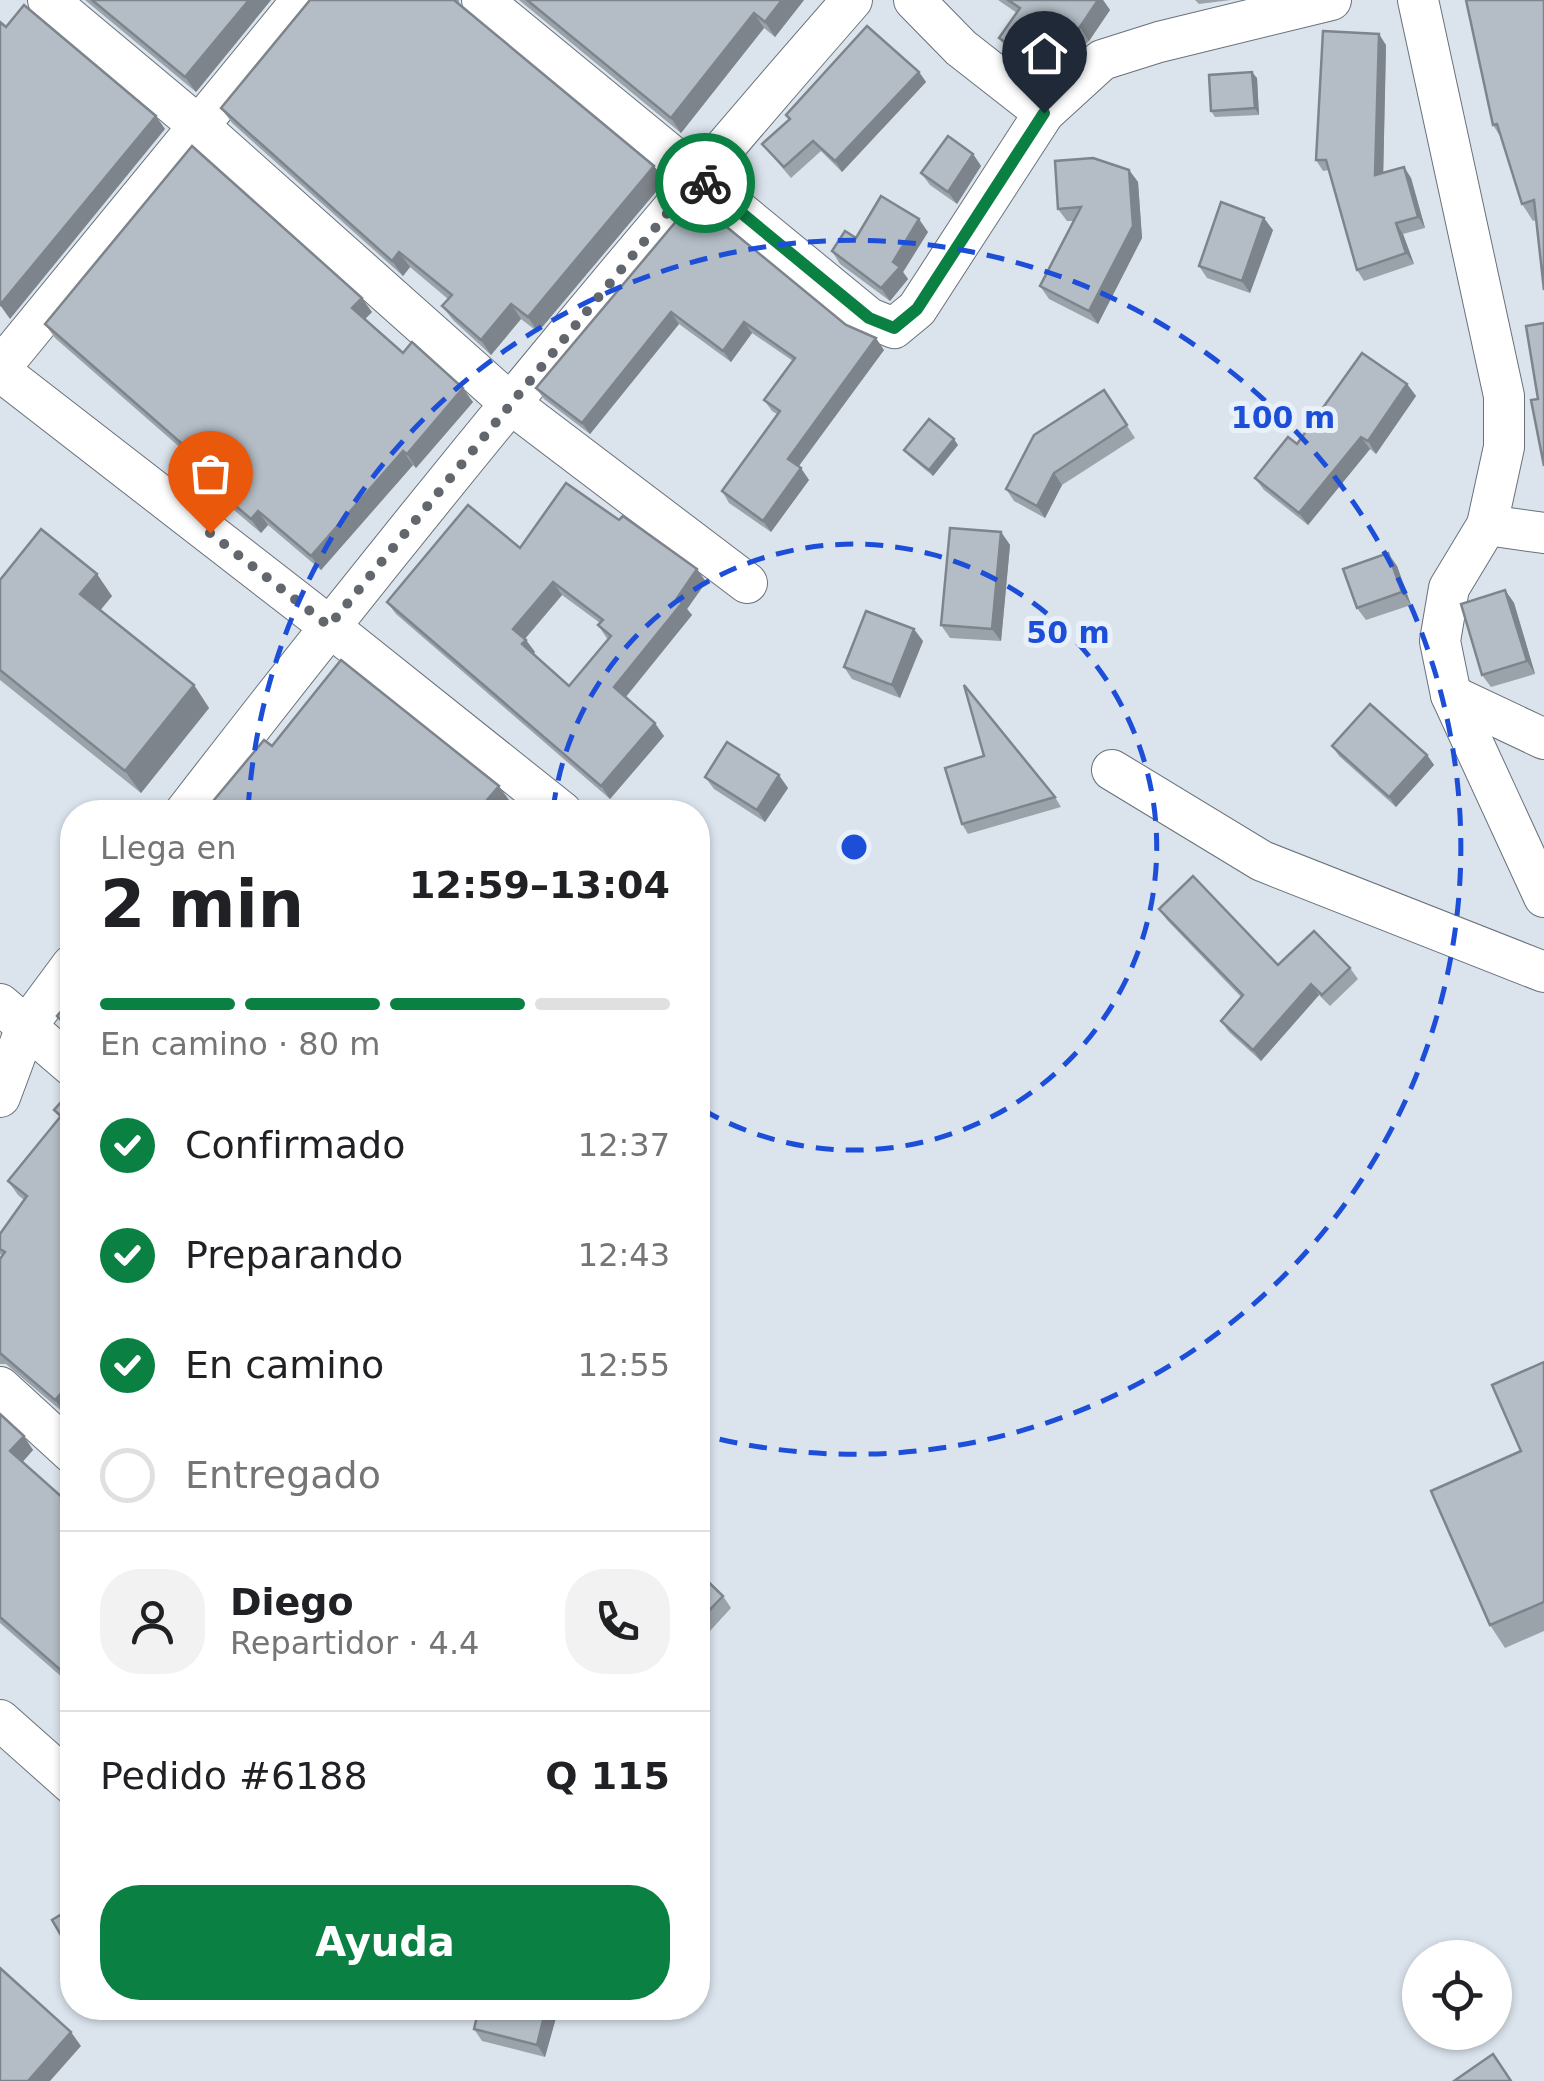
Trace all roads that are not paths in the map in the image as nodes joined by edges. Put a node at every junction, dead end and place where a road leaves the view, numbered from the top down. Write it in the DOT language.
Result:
graph roads {
  1 [pos="48,0"];
  2 [pos="302,0"];
  3 [pos="482,0"];
  4 [pos="852,0"];
  5 [pos="914,0"];
  6 [pos="1331,0"];
  7 [pos="1418,0"];
  8 [pos="1044,113"];
  9 [pos="200,127"];
  10 [pos="697,177"];
  11 [pos="0,369"];
  12 [pos="512,404"];
  13 [pos="1487,526"];
  14 [pos="1544,534"];
  15 [pos="746,583"];
  16 [pos="329,626"];
  17 [pos="1451,695"];
  18 [pos="1544,739"];
  19 [pos="1112,770"];
  20 [pos="194,800"];
  21 [pos="547,800"];
  22 [pos="1544,898"];
  23 [pos="1544,972"];
  24 [pos="60,975"];
  25 [pos="13,1016"];
  26 [pos="60,1056"];
  27 [pos="0,1097"];
  28 [pos="0,1387"];
  29 [pos="60,1442"];
  30 [pos="0,1720"];
  31 [pos="60,1773"];
  1 -- 9 [label="street"];
  2 -- 9 [label="street"];
  3 -- 10 [label="street"];
  4 -- 10 [label="street"];
  5 -- 8 [label="street"];
  6 -- 8 [label="street"];
  7 -- 13 [label="street"];
  8 -- 10 [label="street"];
  9 -- 11 [label="street"];
  9 -- 12 [label="street"];
  10 -- 12 [label="street"];
  11 -- 16 [label="street"];
  12 -- 15 [label="street"];
  12 -- 16 [label="street"];
  13 -- 14 [label="street"];
  13 -- 17 [label="street"];
  16 -- 20 [label="street"];
  16 -- 21 [label="street"];
  17 -- 18 [label="street"];
  17 -- 22 [label="street"];
  19 -- 23 [label="street"];
  24 -- 25 [label="street"];
  25 -- 26 [label="street"];
  25 -- 27 [label="street"];
  28 -- 29 [label="street"];
  30 -- 31 [label="street"];
}
